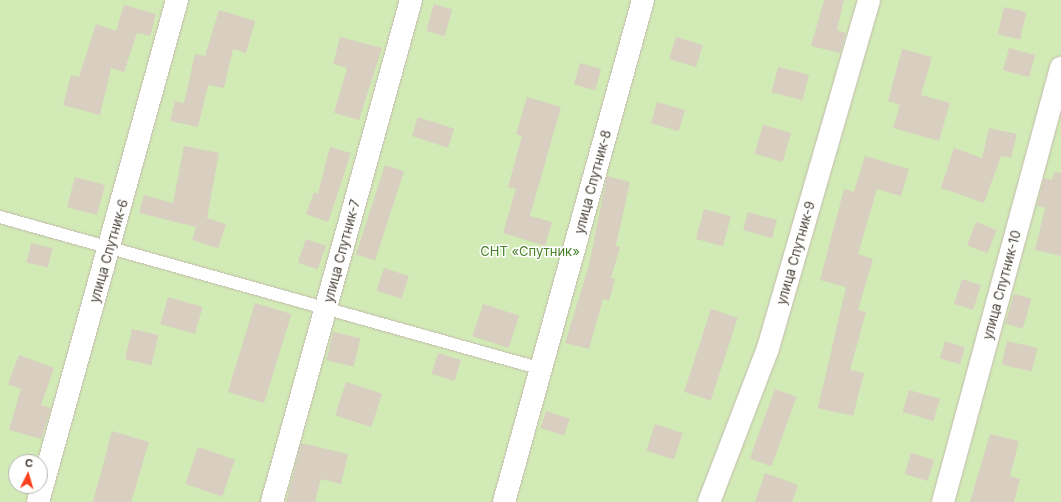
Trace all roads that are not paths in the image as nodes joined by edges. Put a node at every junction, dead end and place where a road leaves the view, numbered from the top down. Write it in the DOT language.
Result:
graph roads {
  1 [pos="177,0"];
  2 [pos="411,0"];
  3 [pos="643,0"];
  4 [pos="869,0"];
  5 [pos="1061,68"];
  6 [pos="0,217"];
  7 [pos="110,250"];
  8 [pos="326,307"];
  9 [pos="542,369"];
  10 [pos="38,502"];
  11 [pos="272,502"];
  12 [pos="504,502"];
  13 [pos="709,502"];
  14 [pos="943,502"];
  1 -- 7 [label="street, улица Спутник-6"];
  2 -- 8 [label="street, улица Спутник-7"];
  3 -- 9 [label="street, улица Спутник-8"];
  4 -- 13 [label="street, улица Спутник-9"];
  5 -- 14 [label="street, улица Спутник-10"];
  6 -- 7 [label="lane"];
  7 -- 8 [label="lane"];
  7 -- 10 [label="street, улица Спутник-6"];
  8 -- 9 [label="lane"];
  8 -- 11 [label="street, улица Спутник-7"];
  9 -- 12 [label="street, улица Спутник-8"];
}
